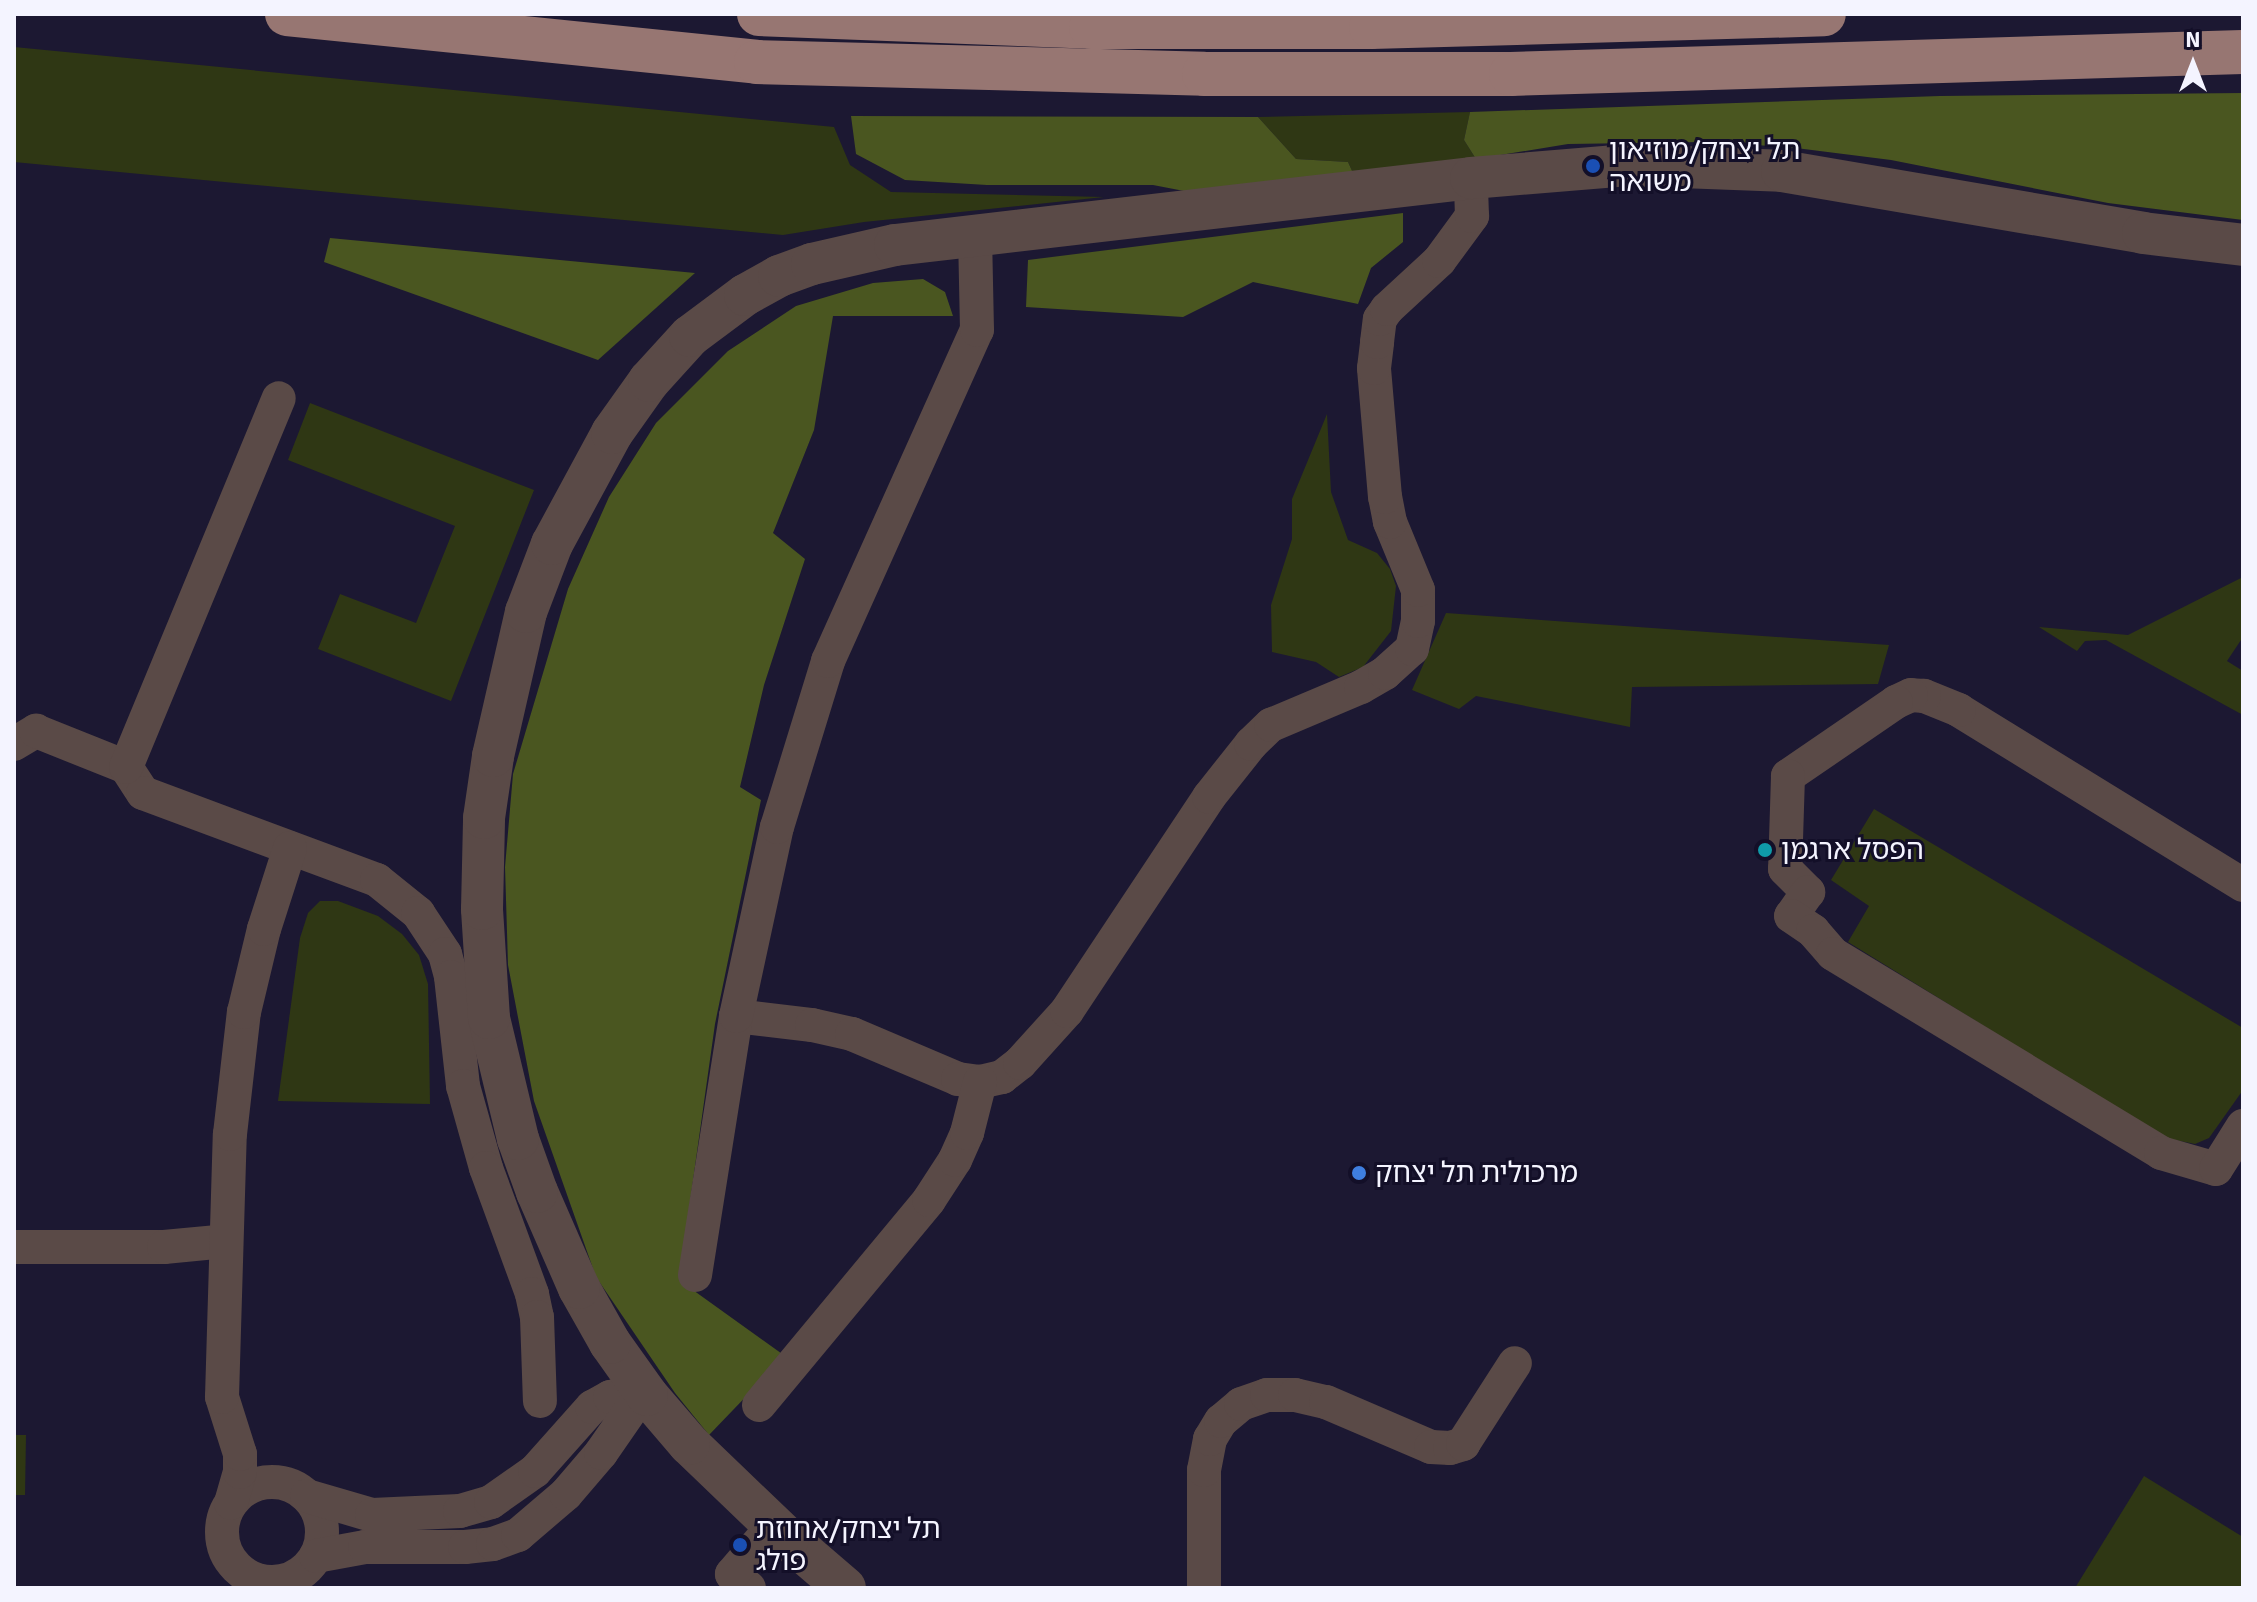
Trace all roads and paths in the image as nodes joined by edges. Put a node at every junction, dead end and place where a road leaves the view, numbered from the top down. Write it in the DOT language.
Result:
graph roads {
  1 [pos="287,14"];
  2 [pos="759,14"];
  3 [pos="1824,14"];
  4 [pos="2243,52"];
  5 [pos="1471,178"];
  6 [pos="975,236"];
  7 [pos="2243,245"];
  8 [pos="279,398"];
  9 [pos="14,744"];
  10 [pos="126,767"];
  11 [pos="290,848"];
  12 [pos="2243,885"];
  13 [pos="736,1016"];
  14 [pos="980,1082"];
  15 [pos="2243,1126"];
  16 [pos="226,1241"];
  17 [pos="14,1247"];
  18 [pos="695,1275"];
  19 [pos="1515,1363"];
  20 [pos="644,1391"];
  21 [pos="540,1401"];
  22 [pos="759,1405"];
  23 [pos="232,1433"];
  24 [pos="297,1490"];
  25 [pos="231,1503"];
  26 [pos="773,1526"];
  27 [pos="305,1572"];
  28 [pos="250,1582"];
  29 [pos="749,1588"];
  30 [pos="845,1588"];
  31 [pos="1204,1588"];
  1 -- 4 [label="main road"];
  2 -- 3 [label="main road"];
  5 -- 6 [label="street"];
  5 -- 7 [label="street"];
  5 -- 14 [label="street"];
  6 -- 13 [label="street"];
  6 -- 20 [label="street"];
  8 -- 10 [label="street"];
  9 -- 10 [label="street"];
  10 -- 11 [label="street"];
  11 -- 16 [label="street"];
  11 -- 21 [label="street"];
  12 -- 15 [label="street"];
  13 -- 14 [label="street"];
  13 -- 18 [label="street"];
  14 -- 22 [label="street"];
  16 -- 17 [label="street"];
  16 -- 23 [label="street"];
  19 -- 31 [label="street"];
  20 -- 24 [label="street"];
  20 -- 26 [label="street"];
  20 -- 27 [label="street"];
  23 -- 24 [label="street"];
  23 -- 25 [label="street"];
  24 -- 25 [label="street"];
  24 -- 27 [label="street"];
  25 -- 28 [label="street"];
  26 -- 29 [label="street"];
  26 -- 30 [label="street"];
  27 -- 28 [label="street"];
}
